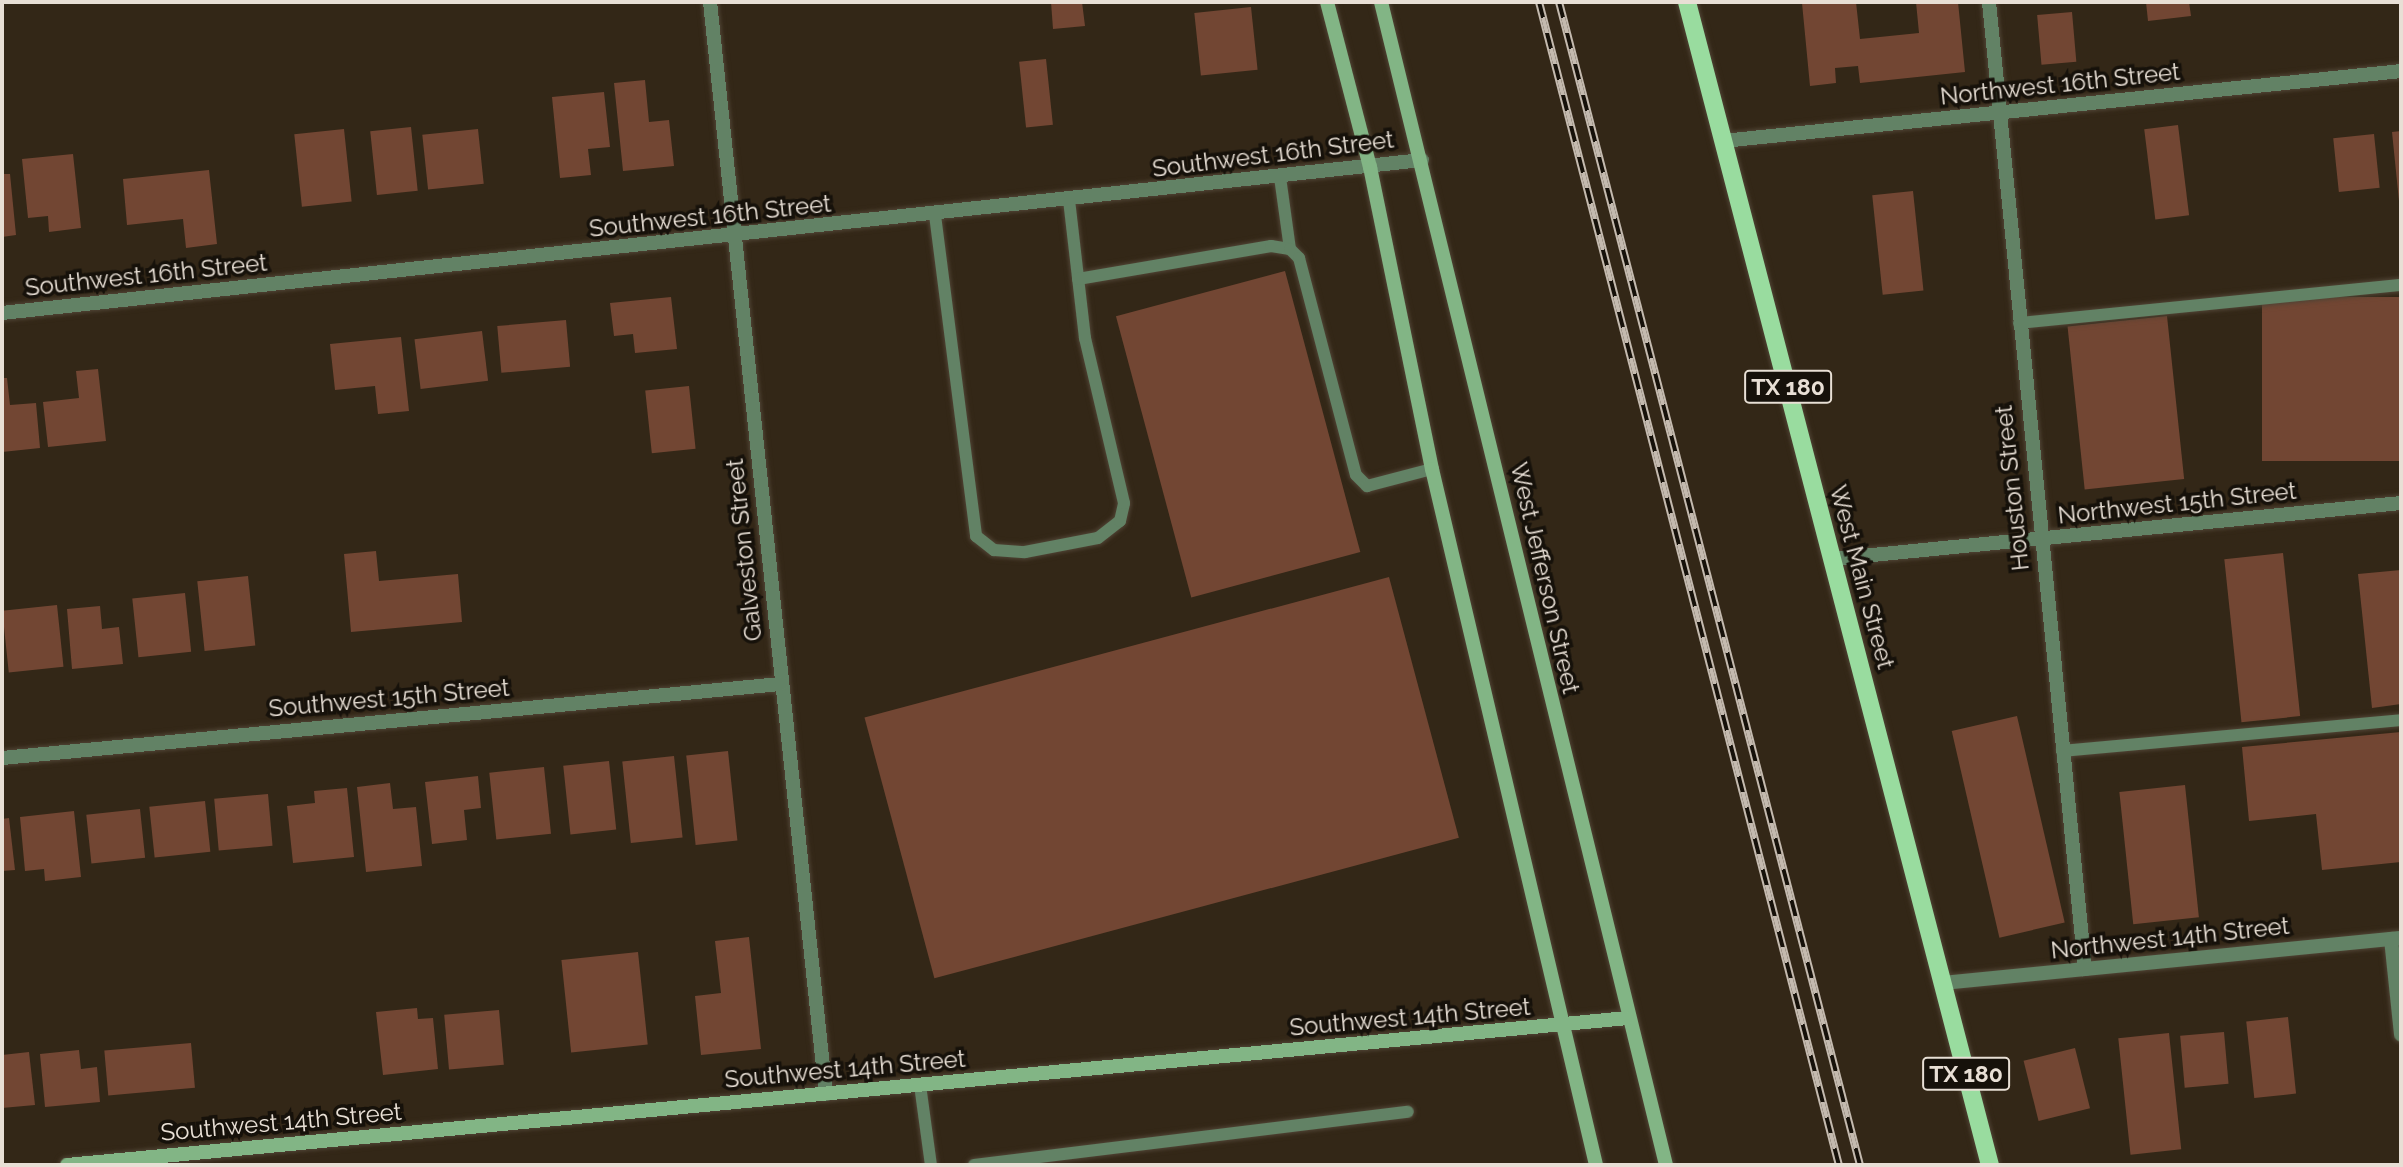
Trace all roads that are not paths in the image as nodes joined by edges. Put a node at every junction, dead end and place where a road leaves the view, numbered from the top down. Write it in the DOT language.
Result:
graph roads {
  1 [pos="710,2"];
  2 [pos="1327,2"];
  3 [pos="1381,2"];
  4 [pos="1687,2"];
  5 [pos="1989,2"];
  6 [pos="2401,71"];
  7 [pos="1999,113"];
  8 [pos="1723,141"];
  9 [pos="1422,160"];
  10 [pos="1370,166"];
  11 [pos="1280,177"];
  12 [pos="1069,200"];
  13 [pos="935,215"];
  14 [pos="733,237"];
  15 [pos="1290,249"];
  16 [pos="1078,279"];
  17 [pos="2401,285"];
  18 [pos="2,313"];
  19 [pos="2019,323"];
  20 [pos="1432,469"];
  21 [pos="2401,503"];
  22 [pos="2040,540"];
  23 [pos="1832,559"];
  24 [pos="781,684"];
  25 [pos="2401,720"];
  26 [pos="2062,751"];
  27 [pos="2,758"];
  28 [pos="2396,938"];
  29 [pos="2085,969"];
  30 [pos="1942,983"];
  31 [pos="1627,1018"];
  32 [pos="1560,1025"];
  33 [pos="2401,1034"];
  34 [pos="920,1085"];
  35 [pos="827,1094"];
  36 [pos="1408,1112"];
  37 [pos="67,1165"];
  38 [pos="931,1165"];
  39 [pos="974,1165"];
  40 [pos="1596,1165"];
  41 [pos="1666,1165"];
  42 [pos="1990,1165"];
  1 -- 14 [label="street, Galveston Street"];
  2 -- 10 [label="main road"];
  3 -- 9 [label="main road, West Jefferson Street"];
  4 -- 8 [label="main road, West Main Street / TX 180"];
  5 -- 7 [label="street, Houston Street"];
  6 -- 7 [label="street, Northwest 16th Street"];
  7 -- 8 [label="street, Northwest 16th Street"];
  7 -- 19 [label="street, Houston Street"];
  8 -- 23 [label="main road, West Main Street / TX 180"];
  9 -- 10 [label="street, Southwest 16th Street"];
  9 -- 31 [label="main road, West Jefferson Street"];
  10 -- 11 [label="street, Southwest 16th Street"];
  10 -- 20 [label="main road"];
  11 -- 12 [label="street, Southwest 16th Street"];
  11 -- 15 [label="lane"];
  12 -- 13 [label="street, Southwest 16th Street"];
  12 -- 16 [label="lane"];
  13 -- 14 [label="street, Southwest 16th Street"];
  13 -- 16 [label="lane"];
  14 -- 18 [label="street, Southwest 16th Street"];
  14 -- 24 [label="street, Galveston Street"];
  15 -- 16 [label="lane"];
  15 -- 20 [label="lane"];
  17 -- 19 [label="lane"];
  19 -- 22 [label="street, Houston Street"];
  20 -- 32 [label="main road"];
  21 -- 22 [label="street, Northwest 15th Street"];
  22 -- 23 [label="street, Northwest 15th Street"];
  22 -- 26 [label="street, Houston Street"];
  23 -- 30 [label="main road, West Main Street / TX 180"];
  24 -- 27 [label="street, Southwest 15th Street"];
  24 -- 35 [label="street, Galveston Street"];
  25 -- 26 [label="lane"];
  26 -- 29 [label="street, Houston Street"];
  28 -- 29 [label="street, Northwest 14th Street"];
  28 -- 33 [label="street"];
  29 -- 30 [label="street, Northwest 14th Street"];
  30 -- 42 [label="main road, West Main Street / TX 180"];
  31 -- 32 [label="main road, Southwest 14th Street"];
  31 -- 41 [label="main road, West Jefferson Street"];
  32 -- 34 [label="main road, Southwest 14th Street"];
  32 -- 40 [label="main road"];
  34 -- 35 [label="main road, Southwest 14th Street"];
  34 -- 38 [label="lane"];
  35 -- 37 [label="main road, Southwest 14th Street"];
  36 -- 39 [label="lane"];
}
